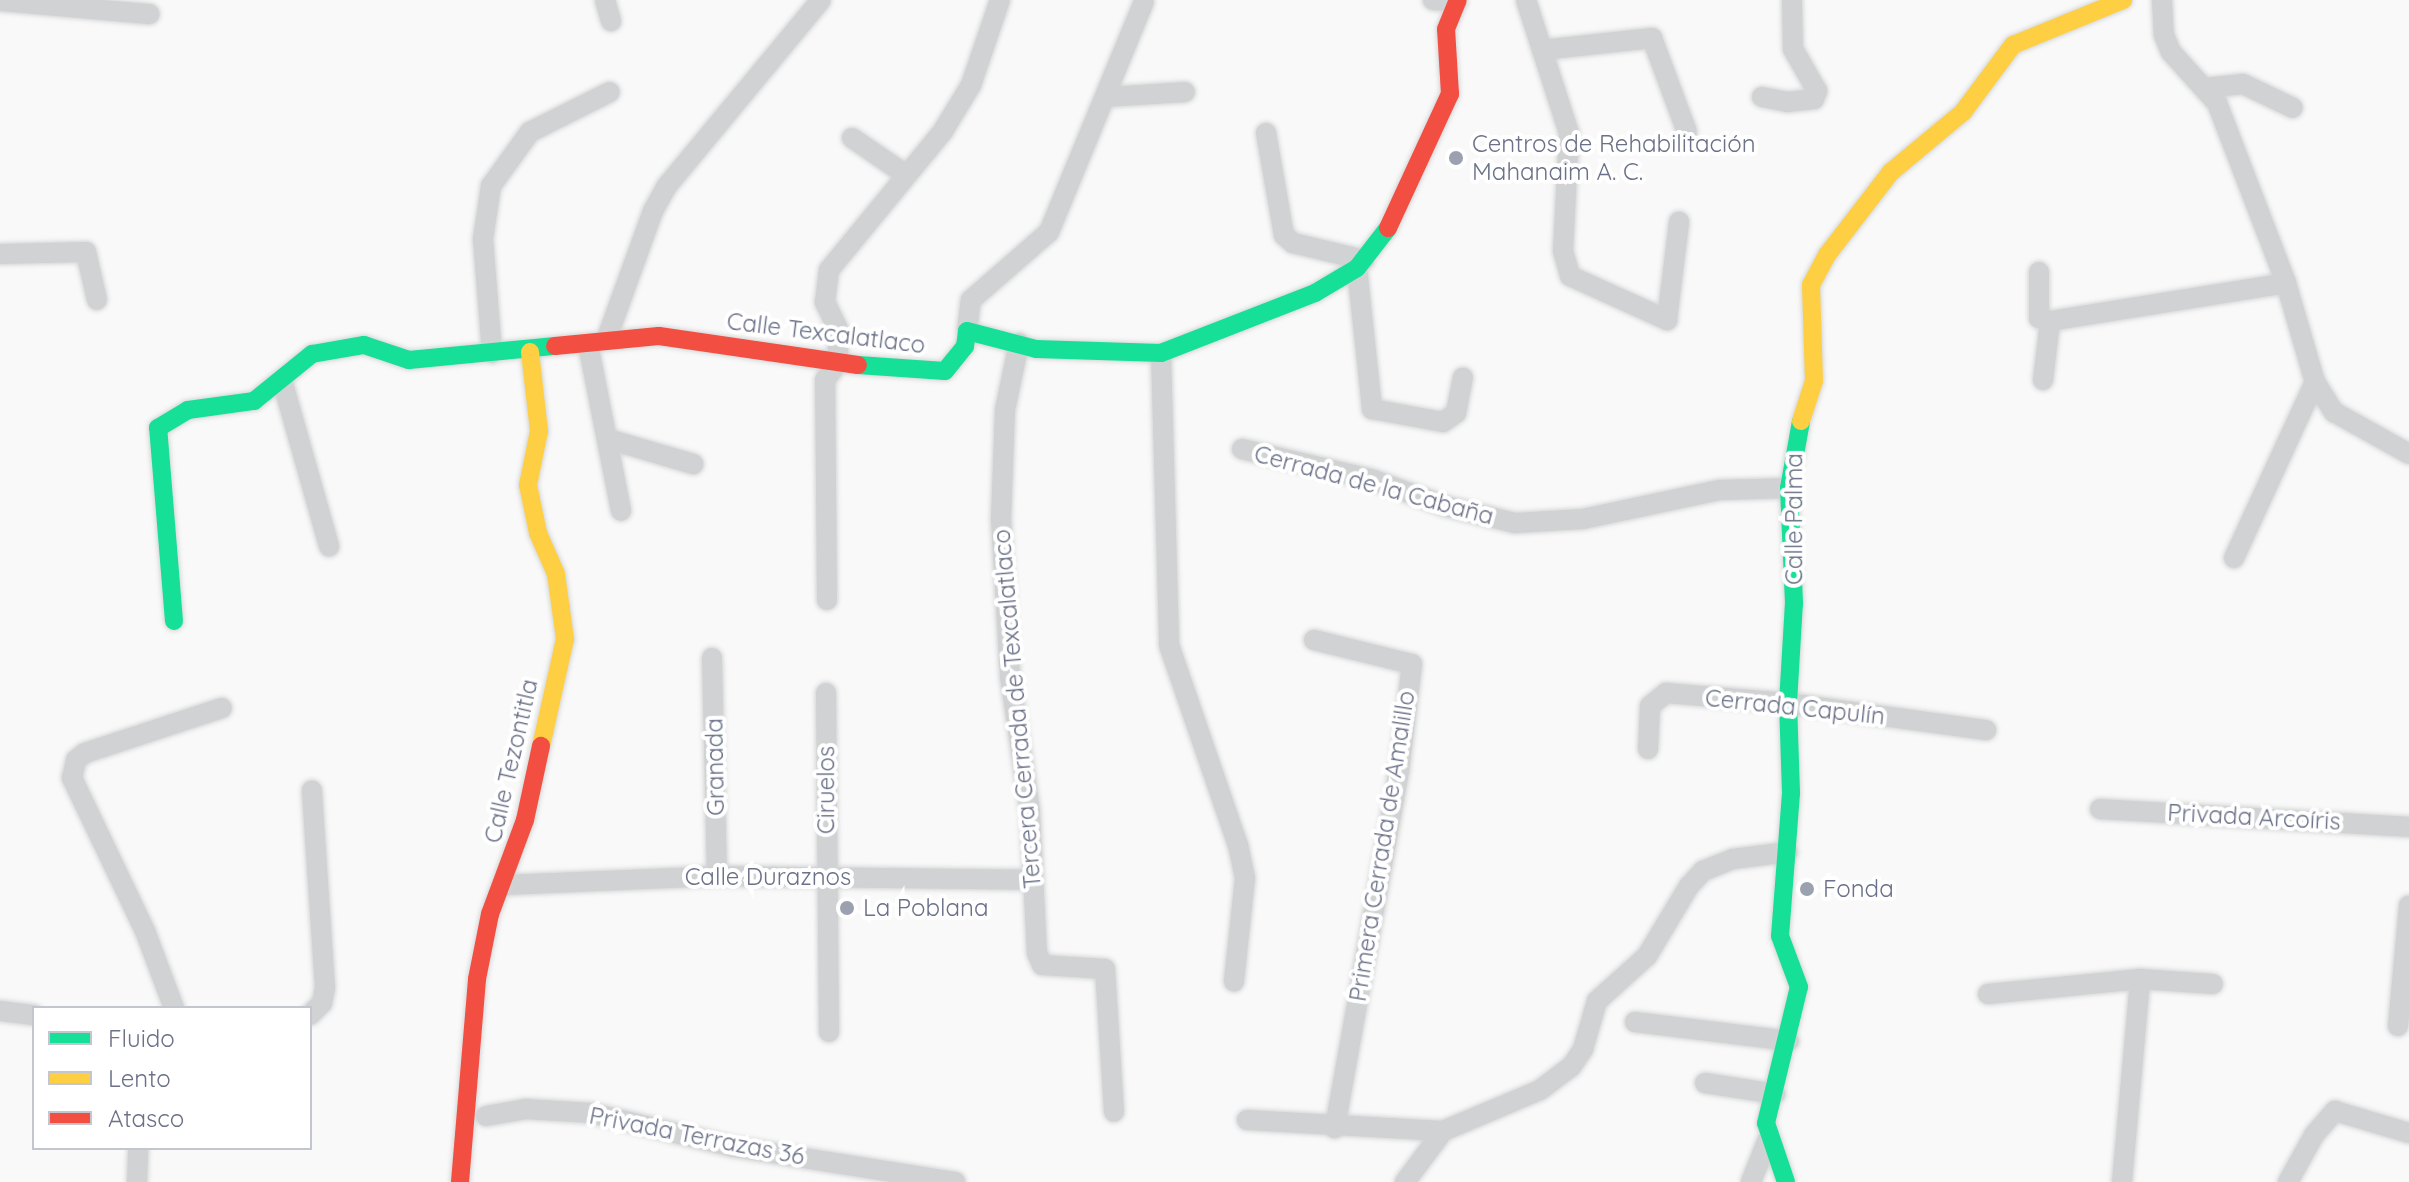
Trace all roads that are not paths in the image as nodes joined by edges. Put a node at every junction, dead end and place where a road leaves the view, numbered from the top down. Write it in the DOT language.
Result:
graph roads {
  1 [pos="605,0"];
  2 [pos="821,0"];
  3 [pos="1000,0"];
  4 [pos="1433,0"];
  5 [pos="1526,0"];
  6 [pos="1792,0"];
  7 [pos="2123,0"];
  8 [pos="2162,0"];
  9 [pos="0,1"];
  10 [pos="1458,1"];
  11 [pos="1144,2"];
  12 [pos="149,14"];
  13 [pos="611,21"];
  14 [pos="1542,50"];
  15 [pos="2205,88"];
  16 [pos="610,92"];
  17 [pos="1185,92"];
  18 [pos="1106,97"];
  19 [pos="1762,97"];
  20 [pos="2293,108"];
  21 [pos="1687,132"];
  22 [pos="1266,133"];
  23 [pos="852,138"];
  24 [pos="906,175"];
  25 [pos="1679,222"];
  26 [pos="0,254"];
  27 [pos="1360,264"];
  28 [pos="2039,272"];
  29 [pos="2286,283"];
  30 [pos="97,300"];
  31 [pos="2044,320"];
  32 [pos="967,331"];
  33 [pos="597,341"];
  34 [pos="1019,343"];
  35 [pos="530,352"];
  36 [pos="492,353"];
  37 [pos="1161,353"];
  38 [pos="838,363"];
  39 [pos="1463,378"];
  40 [pos="282,380"];
  41 [pos="2043,380"];
  42 [pos="2315,382"];
  43 [pos="608,439"];
  44 [pos="1242,449"];
  45 [pos="2409,454"];
  46 [pos="693,464"];
  47 [pos="1789,488"];
  48 [pos="621,511"];
  49 [pos="329,546"];
  50 [pos="2234,558"];
  51 [pos="827,600"];
  52 [pos="174,621"];
  53 [pos="1314,640"];
  54 [pos="712,658"];
  55 [pos="826,693"];
  56 [pos="1788,703"];
  57 [pos="222,708"];
  58 [pos="1986,730"];
  59 [pos="1648,749"];
  60 [pos="312,790"];
  61 [pos="2100,809"];
  62 [pos="2409,827"];
  63 [pos="1788,852"];
  64 [pos="717,876"];
  65 [pos="826,876"];
  66 [pos="1031,880"];
  67 [pos="505,885"];
  68 [pos="2409,905"];
  69 [pos="2140,979"];
  70 [pos="1234,981"];
  71 [pos="2213,984"];
  72 [pos="1988,994"];
  73 [pos="173,1006"];
  74 [pos="0,1011"];
  75 [pos="312,1013"];
  76 [pos="32,1015"];
  77 [pos="1635,1022"];
  78 [pos="2398,1026"];
  79 [pos="829,1032"];
  80 [pos="1789,1041"];
  81 [pos="1705,1083"];
  82 [pos="1775,1094"];
  83 [pos="1114,1112"];
  84 [pos="486,1116"];
  85 [pos="1247,1120"];
  86 [pos="1335,1128"];
  87 [pos="1443,1131"];
  88 [pos="2409,1133"];
  89 [pos="1768,1139"];
  90 [pos="138,1150"];
  91 [pos="137,1182"];
  92 [pos="460,1182"];
  93 [pos="955,1182"];
  94 [pos="1405,1182"];
  95 [pos="1751,1182"];
  96 [pos="1786,1182"];
  97 [pos="2122,1182"];
  98 [pos="2288,1182"];
  1 -- 13 [label="street"];
  2 -- 33 [label="street"];
  3 -- 24 [label="street"];
  4 -- 10 [label="street"];
  5 -- 14 [label="street"];
  6 -- 19 [label="street"];
  7 -- 47 [label="street, Calle Palma"];
  8 -- 15 [label="street"];
  9 -- 12 [label="street"];
  10 -- 27 [label="street"];
  11 -- 18 [label="street"];
  14 -- 21 [label="street"];
  14 -- 25 [label="street"];
  15 -- 20 [label="street"];
  15 -- 29 [label="street"];
  16 -- 36 [label="street"];
  17 -- 18 [label="street"];
  18 -- 32 [label="street"];
  22 -- 27 [label="street"];
  23 -- 24 [label="street"];
  24 -- 38 [label="street"];
  26 -- 30 [label="street"];
  27 -- 37 [label="street"];
  27 -- 39 [label="street"];
  28 -- 31 [label="street"];
  29 -- 31 [label="street"];
  29 -- 42 [label="street"];
  31 -- 41 [label="street"];
  32 -- 34 [label="street"];
  32 -- 38 [label="street, Calle Texcalatlaco"];
  33 -- 35 [label="street, Calle Texcalatlaco"];
  33 -- 38 [label="street, Calle Texcalatlaco"];
  33 -- 43 [label="street"];
  34 -- 37 [label="street"];
  34 -- 66 [label="street, Tercera Cerrada de Texcalatlaco"];
  35 -- 36 [label="street, Calle Texcalatlaco"];
  35 -- 67 [label="street, Calle Tezontitla"];
  36 -- 40 [label="street, Calle Texcalatlaco"];
  37 -- 70 [label="street"];
  38 -- 51 [label="street"];
  40 -- 49 [label="street"];
  40 -- 52 [label="street, Calle Texcalatlaco"];
  42 -- 45 [label="street"];
  42 -- 50 [label="street"];
  43 -- 46 [label="street"];
  43 -- 48 [label="street"];
  44 -- 47 [label="street, Cerrada de la Cabaña"];
  47 -- 56 [label="street, Calle Palma"];
  53 -- 86 [label="street, Primera Cerrada de Amalillo"];
  54 -- 64 [label="street, Granada"];
  55 -- 65 [label="street, Ciruelos"];
  56 -- 58 [label="street, Cerrada Capulín"];
  56 -- 59 [label="street, Cerrada Capulín"];
  56 -- 63 [label="street, Calle Palma"];
  57 -- 73 [label="street"];
  60 -- 75 [label="street"];
  61 -- 62 [label="street, Privada Arcoíris"];
  63 -- 80 [label="street, Calle Palma"];
  63 -- 87 [label="street"];
  64 -- 65 [label="street, Calle Duraznos"];
  64 -- 67 [label="street, Calle Duraznos"];
  65 -- 66 [label="street, Calle Duraznos"];
  65 -- 79 [label="street, Ciruelos"];
  66 -- 83 [label="street, Tercera Cerrada de Texcalatlaco"];
  67 -- 92 [label="street, Calle Tezontitla"];
  68 -- 78 [label="street"];
  69 -- 71 [label="street"];
  69 -- 72 [label="street"];
  69 -- 97 [label="street"];
  74 -- 76 [label="street"];
  77 -- 80 [label="street"];
  80 -- 82 [label="street, Calle Palma"];
  81 -- 82 [label="street"];
  82 -- 89 [label="street, Calle Palma"];
  84 -- 93 [label="street, Privada Terrazas 36"];
  85 -- 86 [label="street"];
  86 -- 87 [label="street"];
  87 -- 94 [label="street"];
  88 -- 98 [label="street"];
  89 -- 95 [label="street"];
  89 -- 96 [label="street"];
  90 -- 91 [label="street"];
}
